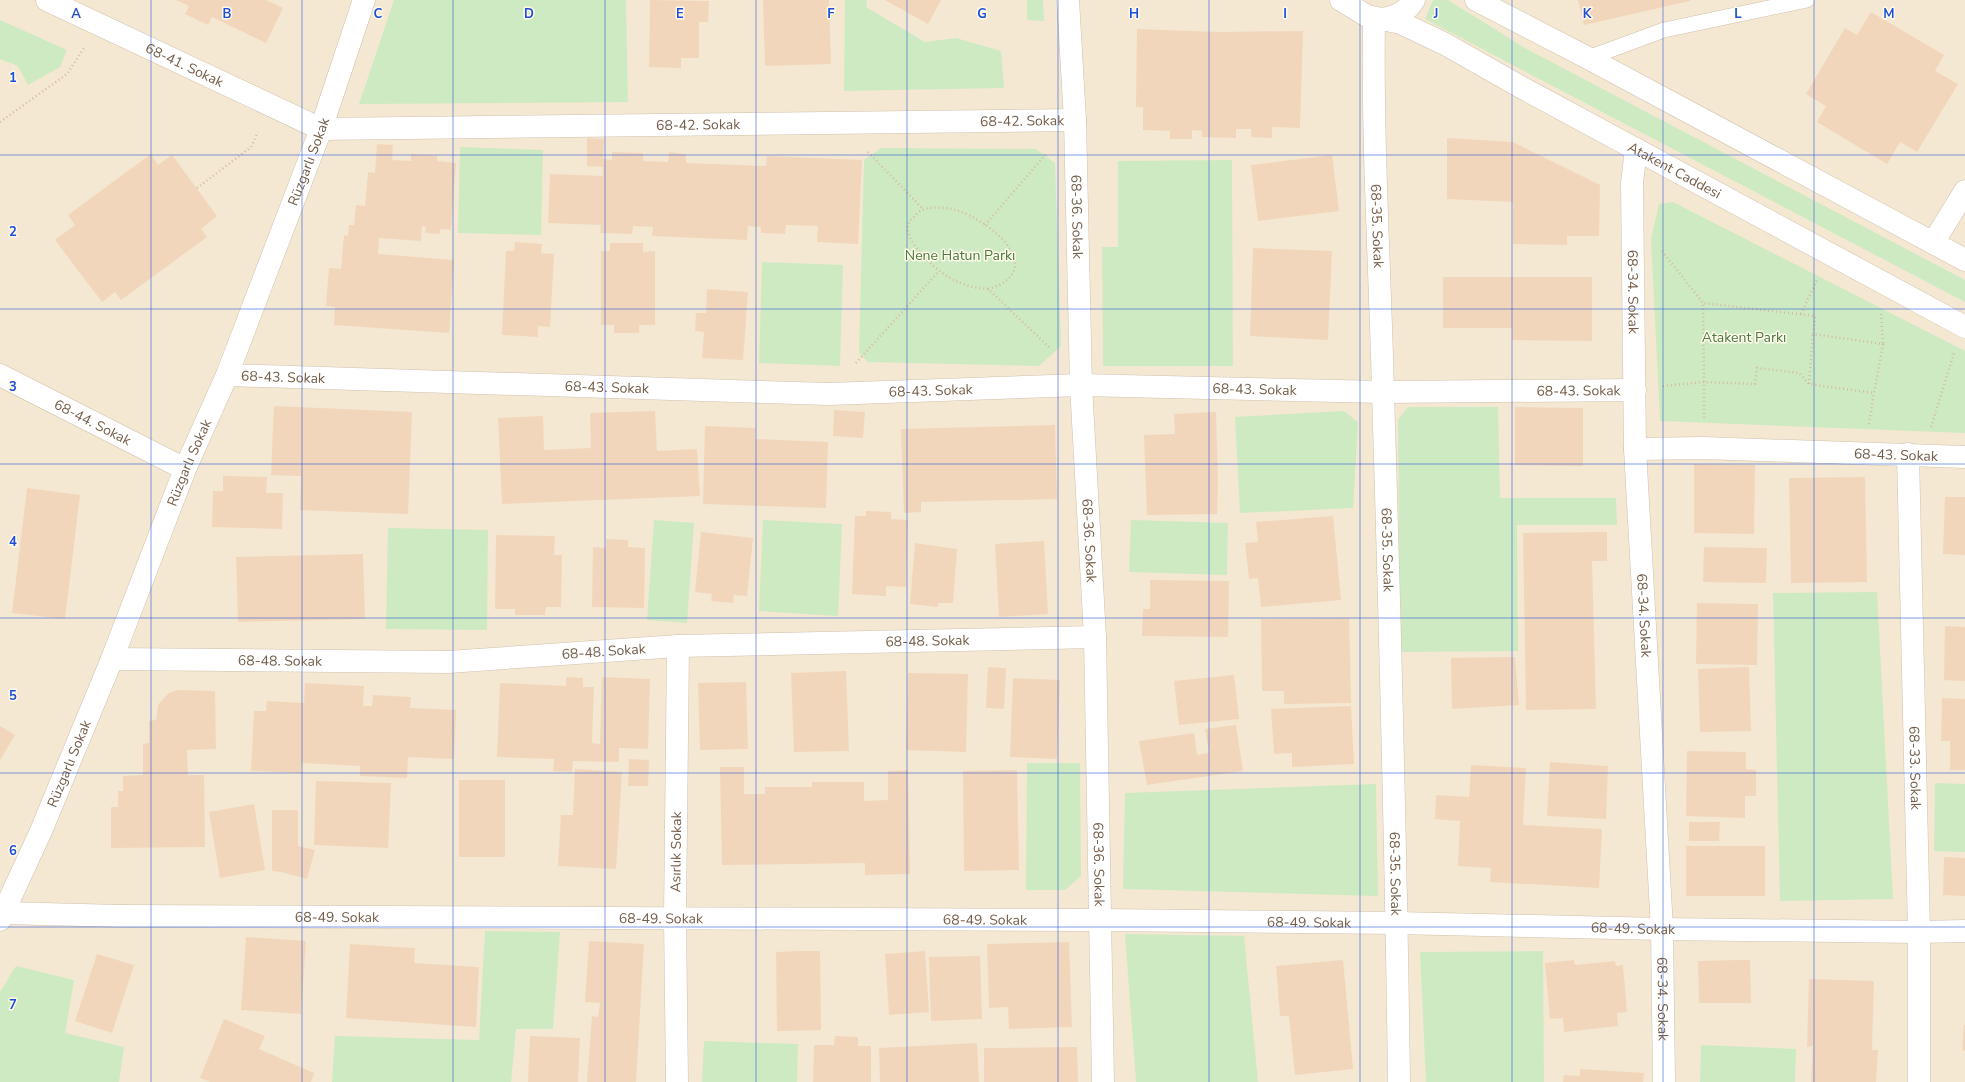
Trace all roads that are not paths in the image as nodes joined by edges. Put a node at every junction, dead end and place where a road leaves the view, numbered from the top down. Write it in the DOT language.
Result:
graph roads {
  1 [pos="47,0"];
  2 [pos="364,0"];
  3 [pos="1068,0"];
  4 [pos="1414,0"];
  5 [pos="1807,0"];
  6 [pos="1482,2"];
  7 [pos="1348,3"];
  8 [pos="1378,19"];
  9 [pos="1588,58"];
  10 [pos="1075,120"];
  11 [pos="322,129"];
  12 [pos="1636,149"];
  13 [pos="1965,191"];
  14 [pos="1933,243"];
  15 [pos="1965,260"];
  16 [pos="1965,327"];
  17 [pos="0,375"];
  18 [pos="227,375"];
  19 [pos="1081,385"];
  20 [pos="1635,390"];
  21 [pos="1383,392"];
  22 [pos="1635,449"];
  23 [pos="1908,454"];
  24 [pos="1965,457"];
  25 [pos="185,469"];
  26 [pos="1095,637"];
  27 [pos="678,646"];
  28 [pos="112,659"];
  29 [pos="2,917"];
  30 [pos="676,917"];
  31 [pos="1099,920"];
  32 [pos="1397,923"];
  33 [pos="1662,929"];
  34 [pos="1965,931"];
  35 [pos="1919,932"];
  36 [pos="677,1082"];
  37 [pos="1103,1082"];
  38 [pos="1399,1082"];
  39 [pos="1664,1082"];
  40 [pos="1919,1082"];
  1 -- 11 [label="street, 68-41. Sokak"];
  2 -- 11 [label="street, Rüzgarlı Sokak"];
  3 -- 10 [label="street, 68-36. Sokak"];
  4 -- 8 [label="street"];
  5 -- 9 [label="lane"];
  6 -- 9 [label="street"];
  7 -- 8 [label="street, Atakent Caddesi"];
  8 -- 12 [label="street, Atakent Caddesi"];
  8 -- 21 [label="street, 68-35. Sokak"];
  9 -- 14 [label="street"];
  10 -- 11 [label="street, 68-42. Sokak"];
  10 -- 19 [label="street, 68-36. Sokak"];
  11 -- 18 [label="street, Rüzgarlı Sokak"];
  12 -- 16 [label="street, Atakent Caddesi"];
  12 -- 20 [label="street, 68-34. Sokak"];
  13 -- 14 [label="street"];
  14 -- 15 [label="street"];
  17 -- 25 [label="street, 68-44. Sokak"];
  18 -- 19 [label="street, 68-43. Sokak"];
  18 -- 25 [label="street, Rüzgarlı Sokak"];
  19 -- 21 [label="street, 68-43. Sokak"];
  19 -- 26 [label="street, 68-36. Sokak"];
  20 -- 21 [label="street, 68-43. Sokak"];
  20 -- 22 [label="street, 68-34. Sokak"];
  21 -- 32 [label="street, 68-35. Sokak"];
  22 -- 23 [label="street, 68-43. Sokak"];
  22 -- 33 [label="street, 68-34. Sokak"];
  23 -- 24 [label="street, 68-43. Sokak"];
  23 -- 35 [label="street, 68-33. Sokak"];
  25 -- 28 [label="street, Rüzgarlı Sokak"];
  26 -- 27 [label="street, 68-48. Sokak"];
  26 -- 31 [label="street, 68-36. Sokak"];
  27 -- 28 [label="street, 68-48. Sokak"];
  27 -- 30 [label="street, Asırlık Sokak"];
  28 -- 29 [label="street, Rüzgarlı Sokak"];
  29 -- 30 [label="street, 68-49. Sokak"];
  30 -- 31 [label="street, 68-49. Sokak"];
  30 -- 36 [label="street, Asırlık Sokak"];
  31 -- 32 [label="street, 68-49. Sokak"];
  31 -- 37 [label="street, 68-36. Sokak"];
  32 -- 33 [label="street, 68-49. Sokak"];
  32 -- 38 [label="street, 68-35. Sokak"];
  33 -- 35 [label="street, 68-49. Sokak"];
  33 -- 39 [label="street, 68-34. Sokak"];
  34 -- 35 [label="street, 68-49. Sokak"];
  35 -- 40 [label="street, 68-33. Sokak"];
}
